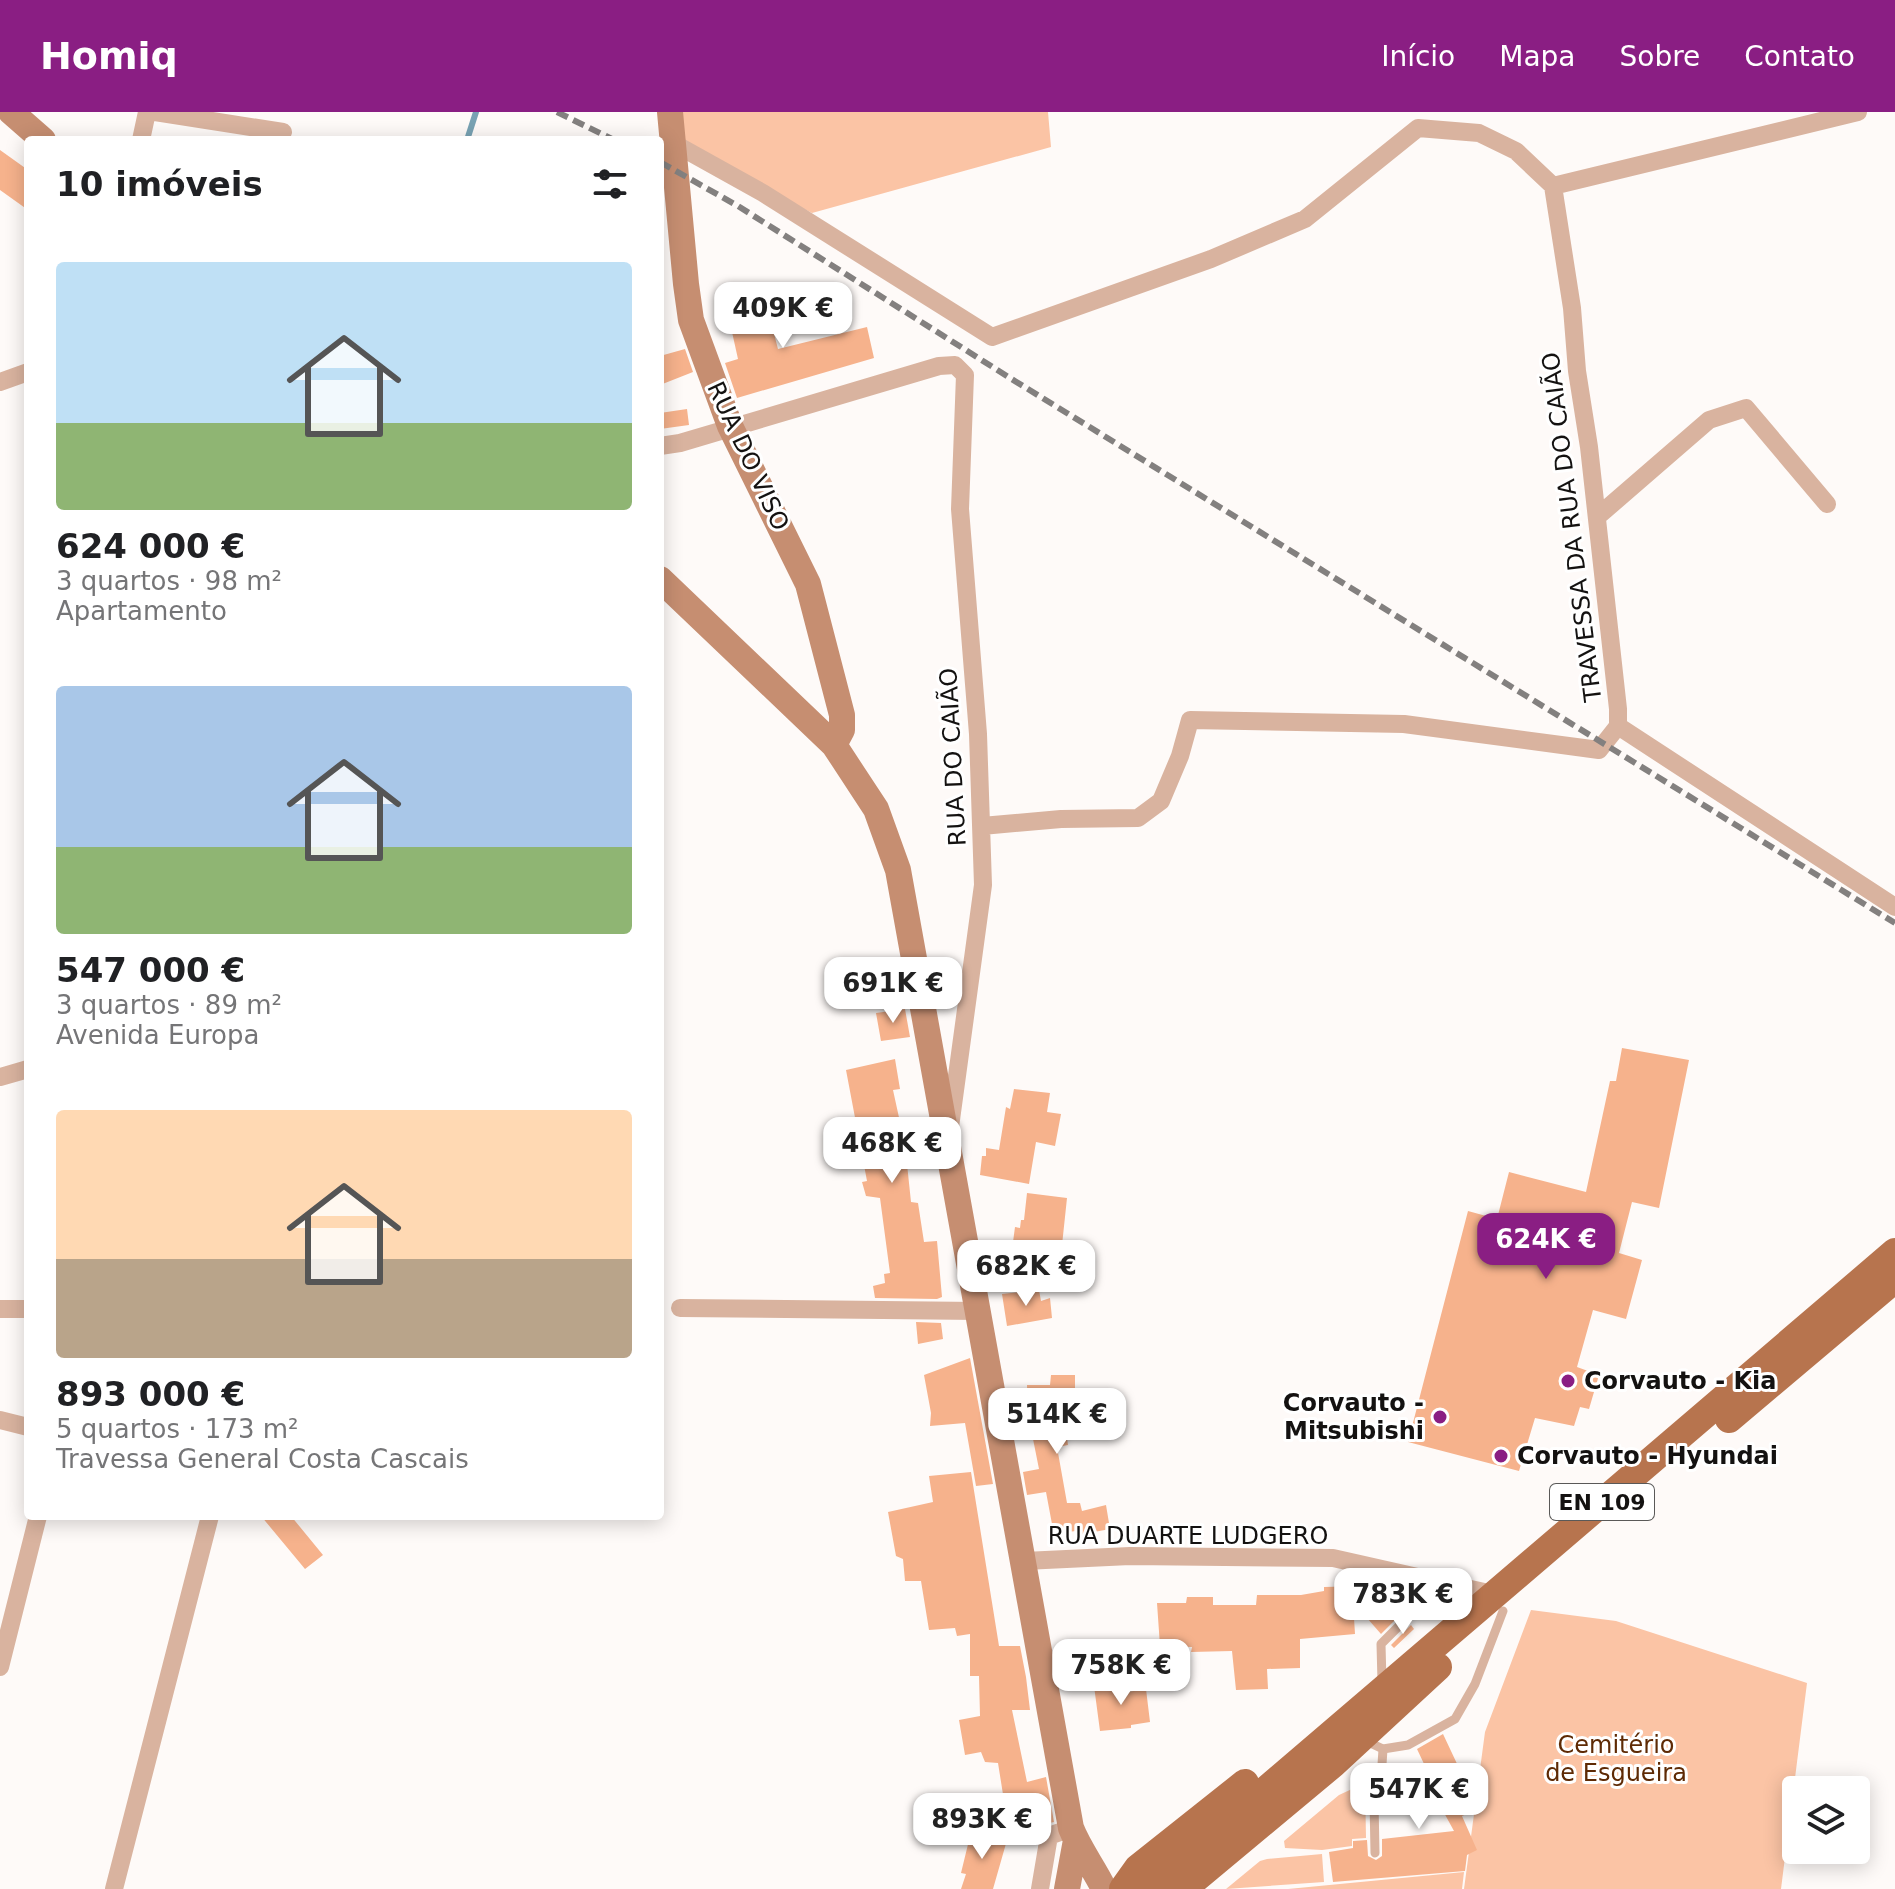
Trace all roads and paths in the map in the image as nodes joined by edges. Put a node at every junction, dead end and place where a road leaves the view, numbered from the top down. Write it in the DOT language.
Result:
graph roads {
  1 [pos="11,112"];
  2 [pos="147,112"];
  3 [pos="155,112"];
  4 [pos="670,112"];
  5 [pos="1858,112"];
  6 [pos="1441,121"];
  7 [pos="283,132"];
  8 [pos="38,136"];
  9 [pos="142,136"];
  10 [pos="675,144"];
  11 [pos="1553,186"];
  12 [pos="24,373"];
  13 [pos="1,381"];
  14 [pos="730,426"];
  15 [pos="664,445"];
  16 [pos="1827,504"];
  17 [pos="1597,517"];
  18 [pos="664,583"];
  19 [pos="1618,726"];
  20 [pos="834,745"];
  21 [pos="982,826"];
  22 [pos="1895,907"];
  23 [pos="24,1070"];
  24 [pos="0,1077"];
  25 [pos="947,1149"];
  26 [pos="1895,1252"];
  27 [pos="1895,1279"];
  28 [pos="680,1308"];
  29 [pos="0,1309"];
  30 [pos="24,1309"];
  31 [pos="979,1311"];
  32 [pos="0,1420"];
  33 [pos="24,1426"];
  34 [pos="37,1520"];
  35 [pos="209,1520"];
  36 [pos="1024,1561"];
  37 [pos="1490,1605"];
  38 [pos="0,1667"];
  39 [pos="1383,1690"];
  40 [pos="1371,1743"];
  41 [pos="1321,1757"];
  42 [pos="1079,1843"];
  43 [pos="1375,1853"];
  44 [pos="1137,1882"];
  45 [pos="114,1889"];
  46 [pos="1040,1889"];
  47 [pos="1067,1889"];
  48 [pos="1104,1889"];
  49 [pos="1183,1889"];
  50 [pos="1212,1889"];
  1 -- 8 [label="main road"];
  2 -- 9 [label="street"];
  3 -- 7 [label="street"];
  4 -- 10 [label="main road, RUA DO VISO"];
  5 -- 11 [label="street"];
  6 -- 10 [label="street"];
  6 -- 11 [label="street"];
  10 -- 14 [label="main road, RUA DO VISO"];
  11 -- 17 [label="street, TRAVESSA DA RUA DO CAIÃO"];
  12 -- 13 [label="street"];
  14 -- 15 [label="street"];
  14 -- 20 [label="main road, RUA DO VISO"];
  14 -- 21 [label="street, RUA DO CAIÃO"];
  16 -- 17 [label="street"];
  17 -- 19 [label="street, TRAVESSA DA RUA DO CAIÃO"];
  18 -- 20 [label="main road"];
  19 -- 21 [label="street, TRAVESSA DA RUA DO CAIÃO"];
  19 -- 22 [label="street"];
  20 -- 25 [label="main road"];
  21 -- 25 [label="street, RUA DO CAIÃO"];
  23 -- 24 [label="street"];
  25 -- 31 [label="main road"];
  26 -- 37 [label="main road, EN 109"];
  27 -- 37 [label="main road, EN 109"];
  28 -- 31 [label="street"];
  29 -- 30 [label="street"];
  31 -- 36 [label="main road"];
  32 -- 33 [label="street"];
  34 -- 38 [label="street"];
  35 -- 45 [label="street"];
  36 -- 37 [label="street, RUA DUARTE LUDGERO"];
  36 -- 42 [label="main road"];
  37 -- 39 [label="main road, EN 109"];
  37 -- 39 [label="lane"];
  37 -- 40 [label="main road, EN 109"];
  37 -- 40 [label="lane"];
  39 -- 41 [label="main road, EN 109"];
  40 -- 41 [label="main road, EN 109"];
  40 -- 43 [label="lane"];
  41 -- 44 [label="main road, EN 109"];
  41 -- 49 [label="main road, EN 109"];
  41 -- 50 [label="main road"];
  42 -- 44 [label="main road"];
  42 -- 46 [label="street"];
  42 -- 47 [label="main road"];
  42 -- 48 [label="main road"];
}
